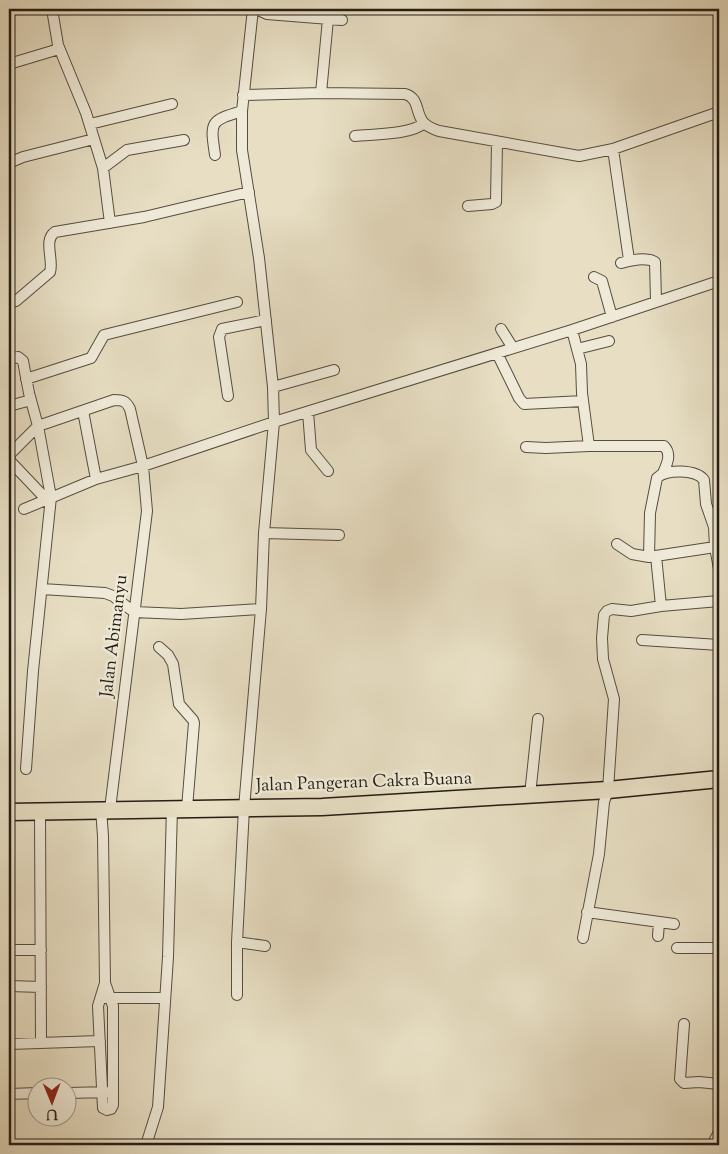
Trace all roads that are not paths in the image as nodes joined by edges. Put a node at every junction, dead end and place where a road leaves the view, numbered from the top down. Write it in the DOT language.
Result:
graph roads {
  1 [pos="52,9"];
  2 [pos="254,9"];
  3 [pos="328,19"];
  4 [pos="342,20"];
  5 [pos="60,49"];
  6 [pos="9,64"];
  7 [pos="321,93"];
  8 [pos="243,95"];
  9 [pos="172,104"];
  10 [pos="242,111"];
  11 [pos="719,112"];
  12 [pos="90,124"];
  13 [pos="424,124"];
  14 [pos="355,136"];
  15 [pos="94,139"];
  16 [pos="184,140"];
  17 [pos="497,142"];
  18 [pos="613,149"];
  19 [pos="215,155"];
  20 [pos="9,163"];
  21 [pos="103,168"];
  22 [pos="249,192"];
  23 [pos="468,206"];
  24 [pos="110,223"];
  25 [pos="594,277"];
  26 [pos="719,281"];
  27 [pos="656,301"];
  28 [pos="237,302"];
  29 [pos="9,303"];
  30 [pos="612,316"];
  31 [pos="266,320"];
  32 [pos="501,329"];
  33 [pos="572,330"];
  34 [pos="609,341"];
  35 [pos="513,348"];
  36 [pos="577,349"];
  37 [pos="497,353"];
  38 [pos="9,359"];
  39 [pos="334,370"];
  40 [pos="26,379"];
  41 [pos="274,387"];
  42 [pos="228,396"];
  43 [pos="31,400"];
  44 [pos="583,401"];
  45 [pos="9,406"];
  46 [pos="82,411"];
  47 [pos="308,412"];
  48 [pos="274,422"];
  49 [pos="38,426"];
  50 [pos="589,446"];
  51 [pos="526,447"];
  52 [pos="9,459"];
  53 [pos="143,466"];
  54 [pos="328,471"];
  55 [pos="663,473"];
  56 [pos="96,479"];
  57 [pos="49,498"];
  58 [pos="24,509"];
  59 [pos="264,533"];
  60 [pos="339,535"];
  61 [pos="617,544"];
  62 [pos="715,547"];
  63 [pos="652,557"];
  64 [pos="719,569"];
  65 [pos="42,589"];
  66 [pos="719,601"];
  67 [pos="661,606"];
  68 [pos="261,609"];
  69 [pos="134,612"];
  70 [pos="642,640"];
  71 [pos="719,645"];
  72 [pos="159,647"];
  73 [pos="538,719"];
  74 [pos="26,769"];
  75 [pos="719,779"];
  76 [pos="608,790"];
  77 [pos="530,795"];
  78 [pos="180,808"];
  79 [pos="244,808"];
  80 [pos="106,809"];
  81 [pos="40,811"];
  82 [pos="9,812"];
  83 [pos="586,912"];
  84 [pos="659,922"];
  85 [pos="674,924"];
  86 [pos="658,936"];
  87 [pos="583,938"];
  88 [pos="237,942"];
  89 [pos="265,946"];
  90 [pos="677,948"];
  91 [pos="719,948"];
  92 [pos="9,950"];
  93 [pos="41,950"];
  94 [pos="105,983"];
  95 [pos="9,986"];
  96 [pos="41,987"];
  97 [pos="237,995"];
  98 [pos="100,998"];
  99 [pos="111,998"];
  100 [pos="164,998"];
  101 [pos="684,1024"];
  102 [pos="100,1041"];
  103 [pos="9,1044"];
  104 [pos="42,1044"];
  105 [pos="719,1084"];
  106 [pos="107,1092"];
  107 [pos="28,1093"];
  108 [pos="78,1093"];
  109 [pos="9,1094"];
  110 [pos="719,1132"];
  111 [pos="146,1145"];
  112 [pos="712,1145"];
  1 -- 5 [label="street"];
  2 -- 3 [label="street"];
  2 -- 8 [label="street"];
  3 -- 4 [label="street"];
  3 -- 7 [label="street"];
  5 -- 6 [label="street"];
  5 -- 12 [label="street"];
  7 -- 8 [label="street"];
  7 -- 13 [label="street"];
  8 -- 10 [label="street"];
  9 -- 12 [label="street"];
  10 -- 19 [label="street"];
  10 -- 22 [label="street"];
  11 -- 18 [label="street"];
  12 -- 15 [label="street"];
  13 -- 14 [label="street"];
  13 -- 17 [label="street"];
  15 -- 20 [label="street"];
  15 -- 21 [label="street"];
  16 -- 21 [label="street"];
  17 -- 18 [label="street"];
  17 -- 23 [label="street"];
  18 -- 27 [label="street"];
  21 -- 24 [label="street"];
  22 -- 24 [label="street"];
  22 -- 31 [label="street"];
  24 -- 29 [label="street"];
  25 -- 30 [label="street"];
  26 -- 27 [label="street"];
  27 -- 30 [label="street"];
  28 -- 40 [label="street"];
  30 -- 33 [label="street"];
  31 -- 41 [label="street"];
  31 -- 42 [label="street"];
  32 -- 35 [label="street"];
  33 -- 35 [label="street"];
  33 -- 36 [label="street"];
  34 -- 36 [label="street"];
  35 -- 37 [label="street"];
  36 -- 44 [label="street"];
  37 -- 44 [label="street"];
  37 -- 47 [label="street"];
  38 -- 40 [label="street"];
  39 -- 41 [label="street"];
  40 -- 43 [label="street"];
  41 -- 48 [label="street"];
  43 -- 45 [label="street"];
  43 -- 49 [label="street"];
  44 -- 50 [label="street"];
  46 -- 49 [label="street"];
  46 -- 53 [label="street, Jalan Abimanyu"];
  46 -- 56 [label="street"];
  47 -- 48 [label="street"];
  47 -- 54 [label="street"];
  48 -- 53 [label="street"];
  48 -- 59 [label="street"];
  49 -- 52 [label="street"];
  49 -- 57 [label="street"];
  50 -- 51 [label="street"];
  50 -- 55 [label="street"];
  52 -- 57 [label="street"];
  53 -- 56 [label="street"];
  53 -- 69 [label="street, Jalan Abimanyu"];
  55 -- 62 [label="street"];
  55 -- 63 [label="street"];
  56 -- 57 [label="street"];
  57 -- 58 [label="street"];
  57 -- 65 [label="street"];
  59 -- 60 [label="street"];
  59 -- 68 [label="street"];
  61 -- 63 [label="street"];
  62 -- 63 [label="street"];
  62 -- 64 [label="street"];
  63 -- 67 [label="street"];
  65 -- 69 [label="street"];
  65 -- 74 [label="street"];
  66 -- 67 [label="street"];
  67 -- 76 [label="street"];
  68 -- 69 [label="street"];
  68 -- 79 [label="street"];
  69 -- 80 [label="street, Jalan Abimanyu"];
  70 -- 71 [label="street"];
  72 -- 78 [label="street"];
  73 -- 77 [label="street"];
  75 -- 76 [label="main road, Jalan Pangeran Cakra Buana"];
  76 -- 77 [label="main road, Jalan Pangeran Cakra Buana"];
  76 -- 83 [label="street"];
  77 -- 79 [label="main road, Jalan Pangeran Cakra Buana"];
  78 -- 79 [label="main road, Jalan Pangeran Cakra Buana"];
  78 -- 80 [label="main road, Jalan Pangeran Cakra Buana"];
  78 -- 100 [label="street"];
  79 -- 88 [label="street"];
  80 -- 81 [label="main road, Jalan Pangeran Cakra Buana"];
  80 -- 94 [label="street, Jalan Abimanyu"];
  81 -- 82 [label="main road, Jalan Pangeran Cakra Buana"];
  81 -- 93 [label="street"];
  83 -- 84 [label="street"];
  83 -- 87 [label="street"];
  84 -- 85 [label="street"];
  84 -- 86 [label="street"];
  88 -- 89 [label="street"];
  88 -- 97 [label="street"];
  90 -- 91 [label="street"];
  92 -- 93 [label="street"];
  93 -- 96 [label="street"];
  94 -- 98 [label="street"];
  94 -- 99 [label="street"];
  95 -- 96 [label="street"];
  96 -- 104 [label="street"];
  98 -- 99 [label="street"];
  98 -- 102 [label="street"];
  99 -- 100 [label="street"];
  99 -- 106 [label="street"];
  100 -- 111 [label="street"];
  101 -- 105 [label="street"];
  102 -- 104 [label="street"];
  102 -- 106 [label="street"];
  103 -- 104 [label="street"];
  106 -- 108 [label="street"];
  107 -- 109 [label="street"];
  110 -- 112 [label="street"];
}
